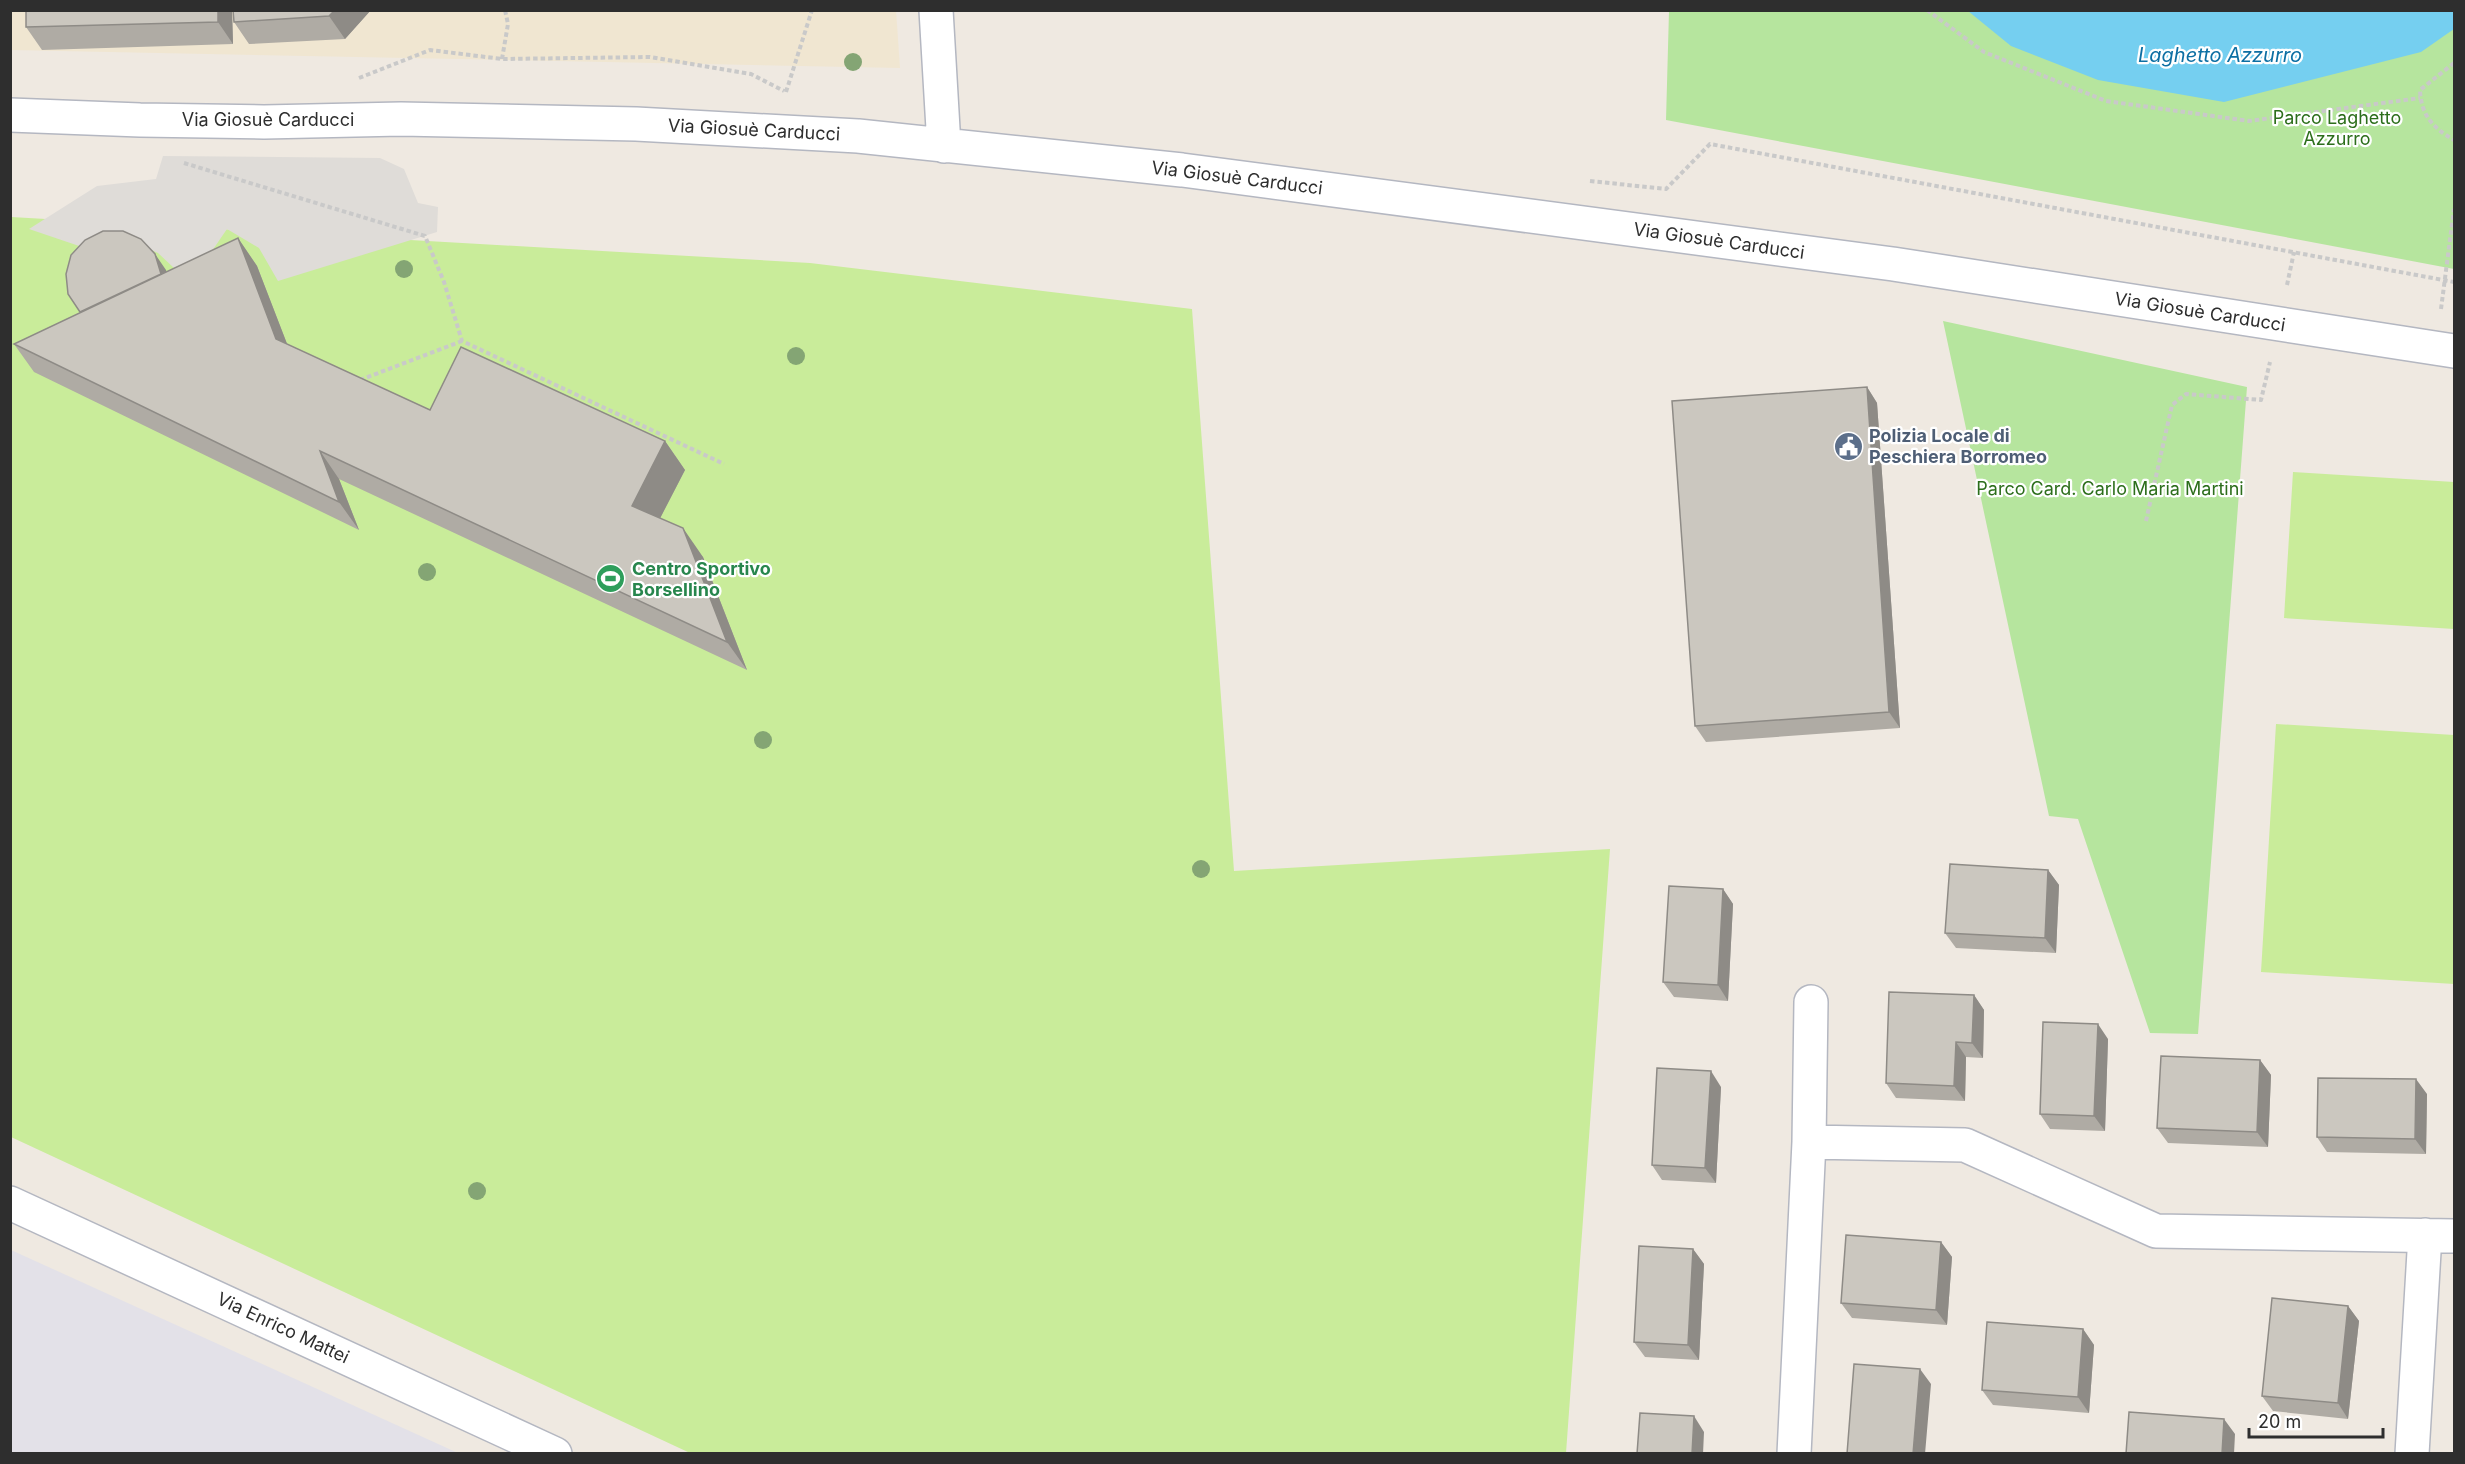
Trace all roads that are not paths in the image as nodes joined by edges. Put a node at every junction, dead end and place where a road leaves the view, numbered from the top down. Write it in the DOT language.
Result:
graph roads {
  1 [pos="936,10"];
  2 [pos="10,116"];
  3 [pos="944,146"];
  4 [pos="2454,351"];
  5 [pos="1811,1002"];
  6 [pos="1809,1142"];
  7 [pos="10,1203"];
  8 [pos="2440,1235"];
  9 [pos="555,1454"];
  10 [pos="1794,1454"];
  11 [pos="2412,1454"];
  1 -- 3 [label="street"];
  2 -- 3 [label="street, Via Giosuè Carducci"];
  3 -- 4 [label="street, Via Giosuè Carducci"];
  5 -- 6 [label="street"];
  6 -- 8 [label="street"];
  6 -- 10 [label="street"];
  7 -- 9 [label="street, Via Enrico Mattei"];
  8 -- 11 [label="street"];
}
